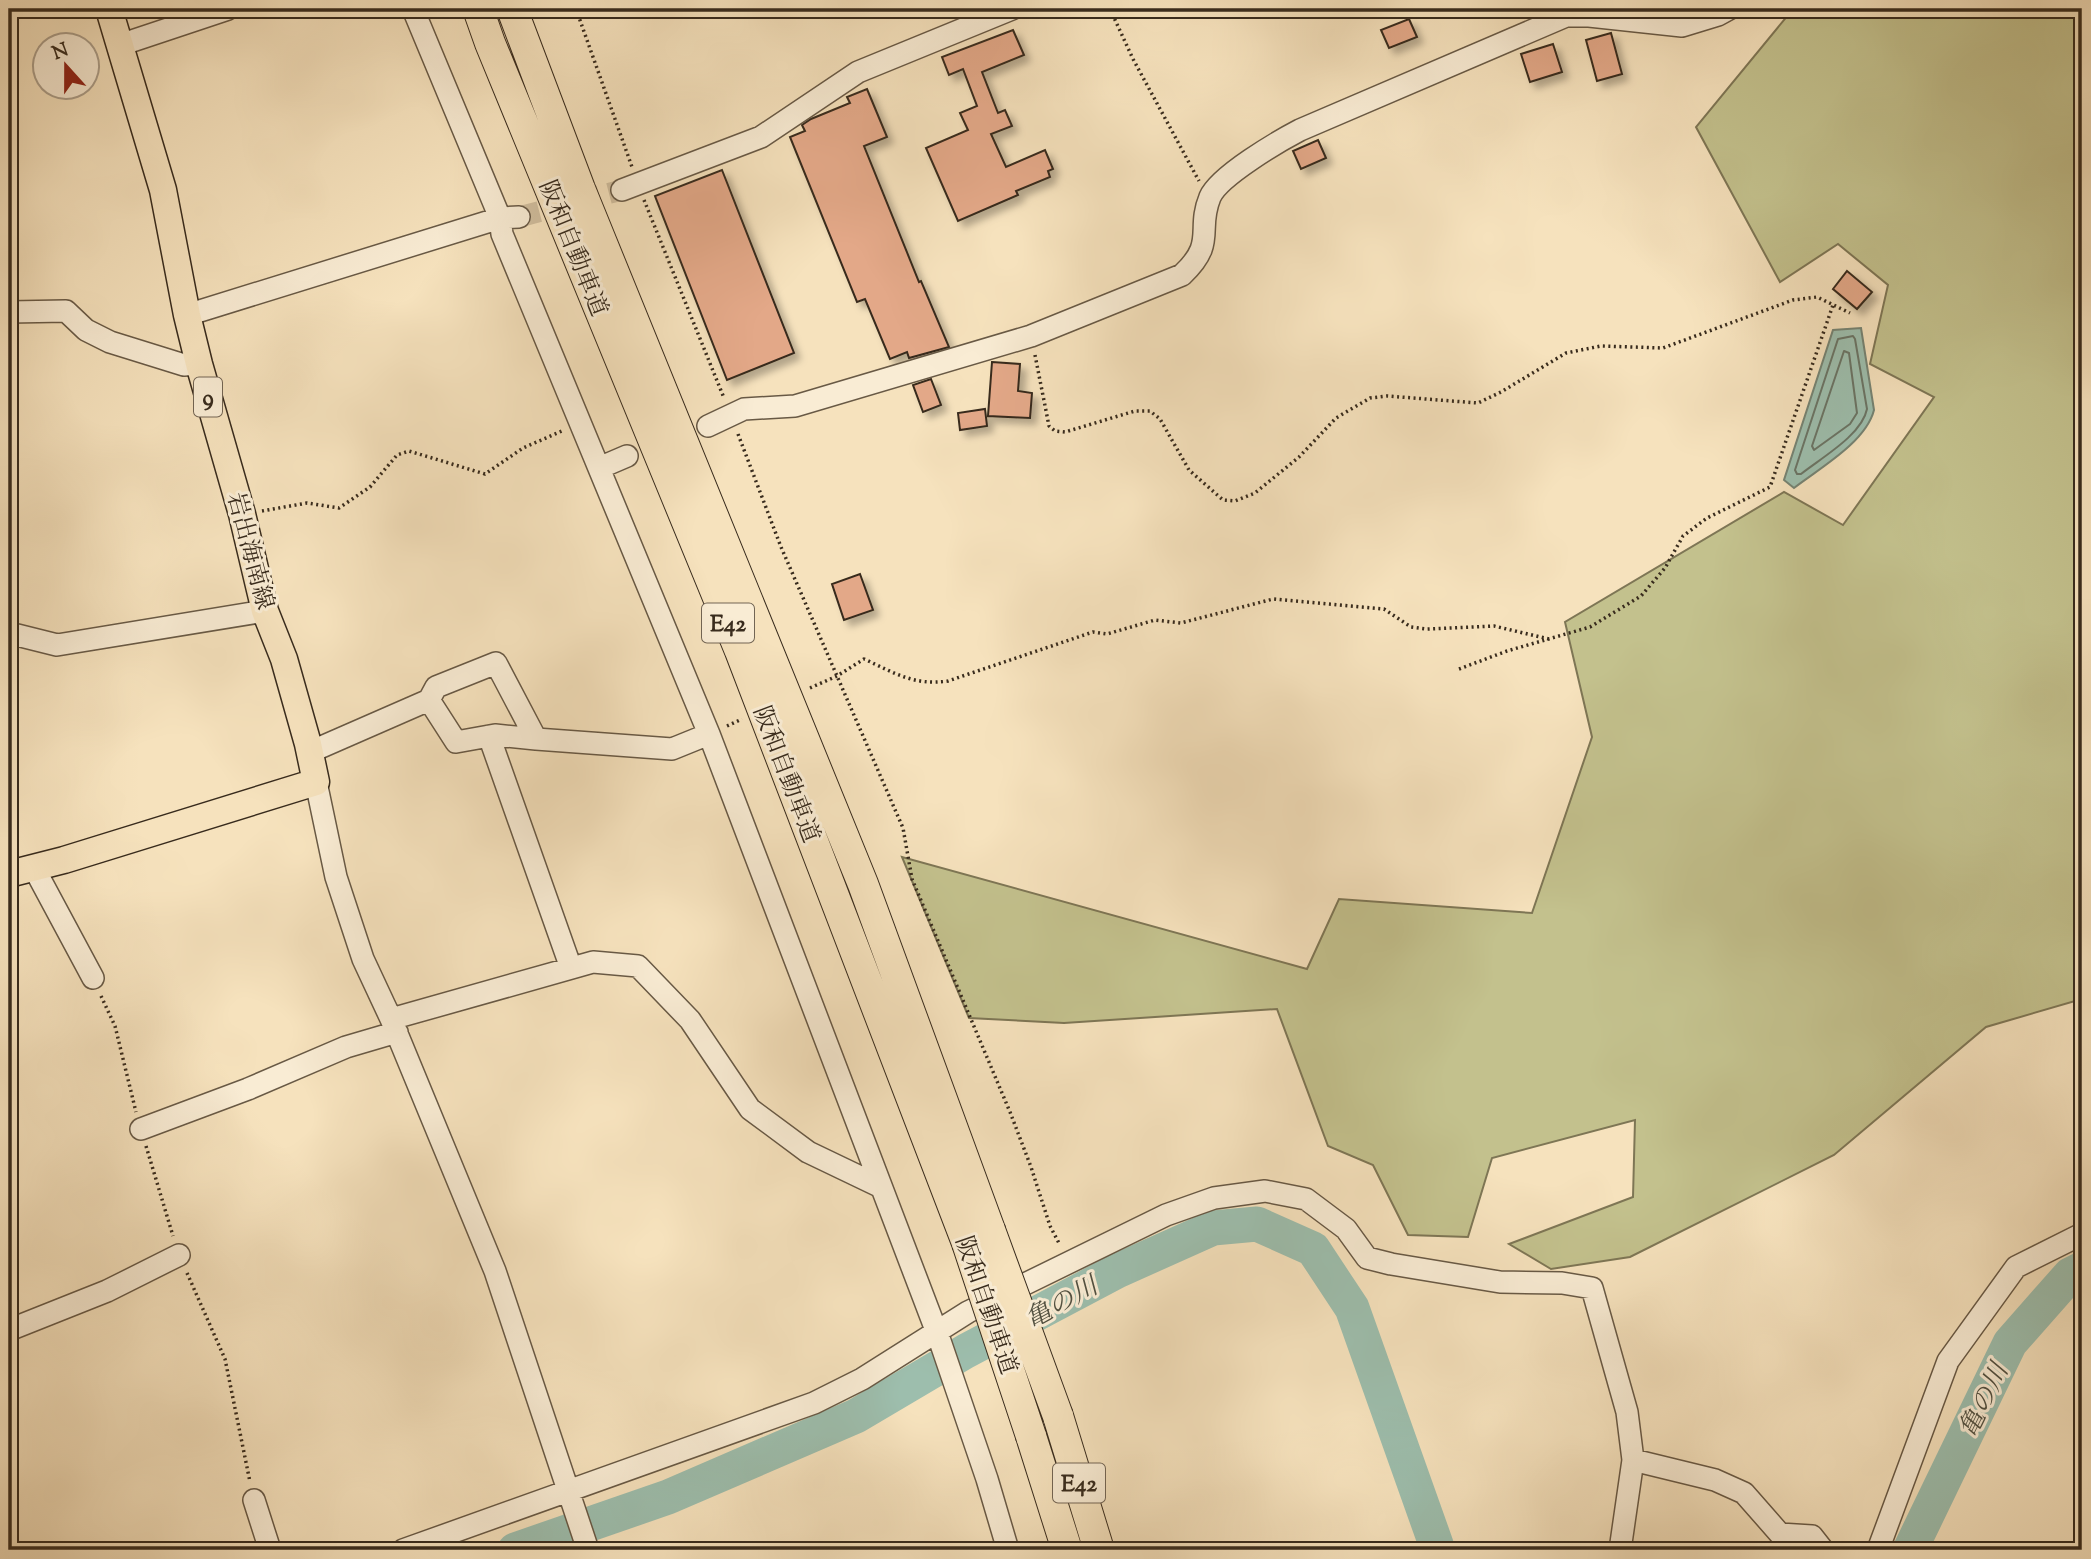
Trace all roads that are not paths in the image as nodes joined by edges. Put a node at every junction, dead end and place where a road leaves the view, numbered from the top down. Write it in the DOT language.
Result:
graph roads {
  1 [pos="109,9"];
  2 [pos="228,9"];
  3 [pos="413,9"];
  4 [pos="478,9"];
  5 [pos="512,9"];
  6 [pos="1012,9"];
  7 [pos="1729,9"];
  8 [pos="120,46"];
  9 [pos="630,187"];
  10 [pos="509,217"];
  11 [pos="9,312"];
  12 [pos="187,315"];
  13 [pos="199,364"];
  14 [pos="708,426"];
  15 [pos="627,456"];
  16 [pos="599,468"];
  17 [pos="265,611"];
  18 [pos="9,639"];
  19 [pos="429,700"];
  20 [pos="709,734"];
  21 [pos="489,736"];
  22 [pos="536,738"];
  23 [pos="310,752"];
  24 [pos="316,782"];
  25 [pos="21,871"];
  26 [pos="571,968"];
  27 [pos="93,978"];
  28 [pos="394,1025"];
  29 [pos="141,1129"];
  30 [pos="881,1187"];
  31 [pos="2082,1234"];
  32 [pos="978,1236"];
  33 [pos="179,1255"];
  34 [pos="9,1331"];
  35 [pos="937,1335"];
  36 [pos="1633,1460"];
  37 [pos="568,1491"];
  38 [pos="254,1500"];
  39 [pos="587,1549"];
  40 [pos="270,1550"];
  41 [pos="404,1550"];
  42 [pos="1008,1550"];
  43 [pos="1067,1550"];
  44 [pos="1099,1550"];
  45 [pos="1620,1550"];
  46 [pos="1823,1550"];
  47 [pos="1878,1550"];
  1 -- 8 [label="main road, 岩出海南線 / 9"];
  2 -- 8 [label="street"];
  3 -- 10 [label="street"];
  4 -- 32 [label="highway, 阪和自動車道 / E42"];
  5 -- 32 [label="highway, 阪和自動車道 / E42"];
  6 -- 9 [label="street"];
  7 -- 14 [label="street"];
  8 -- 12 [label="main road, 岩出海南線 / 9"];
  10 -- 12 [label="street"];
  10 -- 16 [label="street"];
  11 -- 13 [label="street"];
  12 -- 13 [label="main road, 岩出海南線 / 9"];
  13 -- 17 [label="main road, 岩出海南線 / 9"];
  15 -- 16 [label="street"];
  16 -- 20 [label="street"];
  17 -- 18 [label="street"];
  17 -- 23 [label="main road, 岩出海南線 / 9"];
  19 -- 21 [label="street"];
  19 -- 22 [label="street"];
  19 -- 23 [label="street"];
  20 -- 22 [label="street"];
  20 -- 30 [label="street"];
  21 -- 22 [label="street"];
  21 -- 26 [label="street"];
  23 -- 24 [label="main road, 岩出海南線 / 9"];
  24 -- 25 [label="main road"];
  24 -- 28 [label="street"];
  25 -- 27 [label="street"];
  26 -- 28 [label="street"];
  26 -- 30 [label="street"];
  28 -- 29 [label="street"];
  28 -- 37 [label="street"];
  30 -- 35 [label="street"];
  31 -- 47 [label="street"];
  32 -- 43 [label="highway, 阪和自動車道 / E42, bridge"];
  32 -- 44 [label="highway, 阪和自動車道 / E42, bridge"];
  33 -- 34 [label="street"];
  35 -- 36 [label="street"];
  35 -- 37 [label="street"];
  35 -- 42 [label="street"];
  36 -- 45 [label="street"];
  36 -- 46 [label="street"];
  37 -- 39 [label="street"];
  37 -- 41 [label="street"];
  38 -- 40 [label="street"];
}
